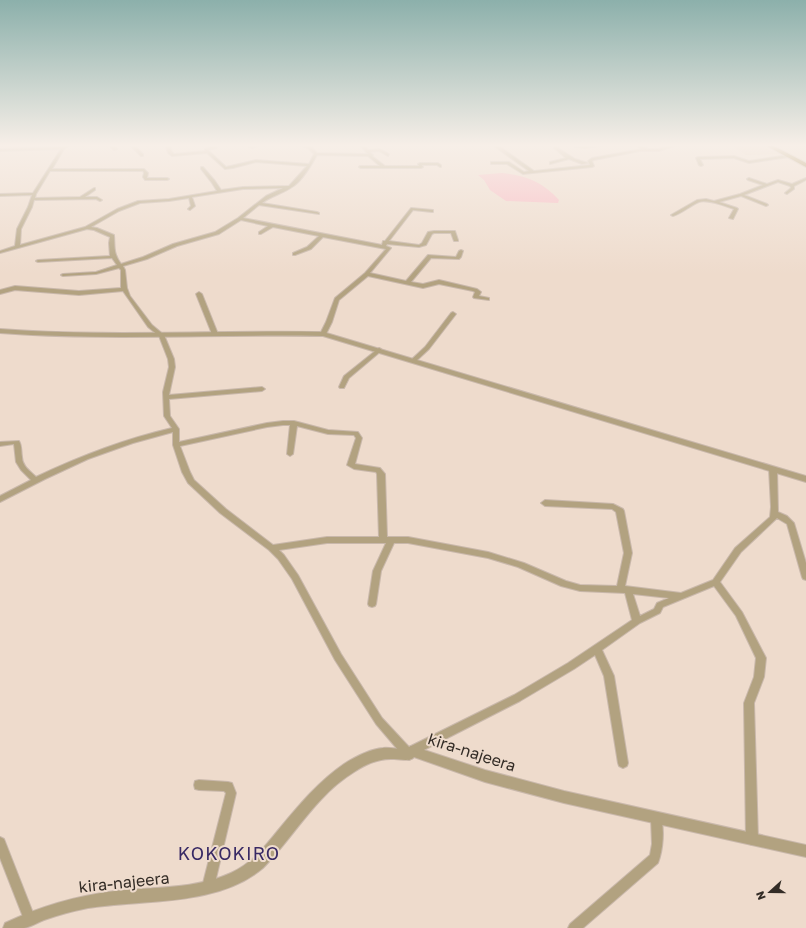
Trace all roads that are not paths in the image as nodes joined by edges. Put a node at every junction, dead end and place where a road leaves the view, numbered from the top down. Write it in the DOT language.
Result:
graph roads {
  1 [pos="38,187"];
  2 [pos="217,187"];
  3 [pos="256,187"];
  4 [pos="289,187"];
  5 [pos="760,187"];
  6 [pos="793,187"];
  7 [pos="94,189"];
  8 [pos="220,192"];
  9 [pos="787,193"];
  10 [pos="34,194"];
  11 [pos="741,194"];
  12 [pos="0,195"];
  13 [pos="190,196"];
  14 [pos="81,198"];
  15 [pos="33,199"];
  16 [pos="100,200"];
  17 [pos="713,202"];
  18 [pos="258,204"];
  19 [pos="766,205"];
  20 [pos="190,209"];
  21 [pos="432,211"];
  22 [pos="317,213"];
  23 [pos="673,215"];
  24 [pos="731,218"];
  25 [pos="240,219"];
  26 [pos="272,226"];
  27 [pos="87,228"];
  28 [pos="261,233"];
  29 [pos="322,235"];
  30 [pos="456,240"];
  31 [pos="385,244"];
  32 [pos="17,248"];
  33 [pos="461,251"];
  34 [pos="0,252"];
  35 [pos="295,254"];
  36 [pos="113,257"];
  37 [pos="38,261"];
  38 [pos="120,265"];
  39 [pos="367,274"];
  40 [pos="63,275"];
  41 [pos="408,282"];
  42 [pos="124,289"];
  43 [pos="0,292"];
  44 [pos="199,294"];
  45 [pos="487,299"];
  46 [pos="453,314"];
  47 [pos="0,331"];
  48 [pos="215,334"];
  49 [pos="323,334"];
  50 [pos="161,335"];
  51 [pos="379,350"];
  52 [pos="413,361"];
  53 [pos="342,388"];
  54 [pos="262,389"];
  55 [pos="166,397"];
  56 [pos="294,423"];
  57 [pos="176,429"];
  58 [pos="0,444"];
  59 [pos="176,446"];
  60 [pos="290,454"];
  61 [pos="773,469"];
  62 [pos="806,479"];
  63 [pos="35,480"];
  64 [pos="0,499"];
  65 [pos="545,503"];
  66 [pos="775,514"];
  67 [pos="387,540"];
  68 [pos="272,548"];
  69 [pos="806,577"];
  70 [pos="716,582"];
  71 [pos="624,590"];
  72 [pos="681,596"];
  73 [pos="372,604"];
  74 [pos="636,621"];
  75 [pos="597,650"];
  76 [pos="411,753"];
  77 [pos="624,763"];
  78 [pos="198,785"];
  79 [pos="656,819"];
  80 [pos="752,839"];
  81 [pos="0,843"];
  82 [pos="806,851"];
  83 [pos="208,887"];
  84 [pos="29,918"];
  85 [pos="10,928"];
  86 [pos="574,928"];
  1 -- 10 [label="street"];
  2 -- 8 [label="street"];
  3 -- 8 [label="street"];
  4 -- 18 [label="street"];
  5 -- 11 [label="street"];
  6 -- 9 [label="street"];
  7 -- 14 [label="street"];
  8 -- 13 [label="street"];
  10 -- 12 [label="street"];
  10 -- 15 [label="street"];
  11 -- 17 [label="street"];
  11 -- 19 [label="street"];
  13 -- 20 [label="street"];
  13 -- 27 [label="street"];
  14 -- 15 [label="street"];
  14 -- 16 [label="street"];
  15 -- 32 [label="street"];
  17 -- 23 [label="street"];
  17 -- 24 [label="street"];
  18 -- 22 [label="street"];
  18 -- 25 [label="street"];
  21 -- 31 [label="street"];
  25 -- 26 [label="street"];
  25 -- 38 [label="street"];
  26 -- 28 [label="street"];
  26 -- 29 [label="street"];
  27 -- 32 [label="street"];
  27 -- 36 [label="street"];
  29 -- 31 [label="street"];
  29 -- 35 [label="street"];
  30 -- 31 [label="street"];
  31 -- 39 [label="street"];
  32 -- 34 [label="street"];
  33 -- 41 [label="street"];
  36 -- 37 [label="street"];
  36 -- 38 [label="street"];
  38 -- 40 [label="street"];
  38 -- 42 [label="street"];
  39 -- 41 [label="street"];
  39 -- 49 [label="street"];
  41 -- 45 [label="street"];
  42 -- 43 [label="street"];
  42 -- 50 [label="street"];
  44 -- 48 [label="street"];
  46 -- 52 [label="street"];
  47 -- 50 [label="street"];
  48 -- 49 [label="street"];
  48 -- 50 [label="street"];
  49 -- 51 [label="street"];
  50 -- 55 [label="street"];
  51 -- 52 [label="street"];
  51 -- 53 [label="street"];
  52 -- 61 [label="street"];
  54 -- 55 [label="street"];
  55 -- 57 [label="street"];
  56 -- 59 [label="street"];
  56 -- 60 [label="street"];
  56 -- 67 [label="street"];
  57 -- 59 [label="street"];
  57 -- 63 [label="street"];
  58 -- 63 [label="street"];
  59 -- 68 [label="street"];
  61 -- 62 [label="street"];
  61 -- 66 [label="street"];
  63 -- 64 [label="street"];
  65 -- 71 [label="street"];
  66 -- 69 [label="street"];
  66 -- 70 [label="street"];
  67 -- 68 [label="street"];
  67 -- 71 [label="street"];
  67 -- 73 [label="street"];
  68 -- 76 [label="street"];
  70 -- 72 [label="street"];
  70 -- 80 [label="street"];
  71 -- 72 [label="street"];
  71 -- 74 [label="street"];
  72 -- 74 [label="street"];
  74 -- 75 [label="street"];
  75 -- 76 [label="street"];
  75 -- 77 [label="street"];
  76 -- 79 [label="street, kira-najeera"];
  76 -- 83 [label="street, kira-najeera"];
  78 -- 83 [label="street"];
  79 -- 80 [label="street, kira-najeera"];
  79 -- 86 [label="street"];
  80 -- 82 [label="street, kira-najeera"];
  81 -- 84 [label="street"];
  83 -- 84 [label="street, kira-najeera"];
  84 -- 85 [label="street, kira-najeera"];
}
